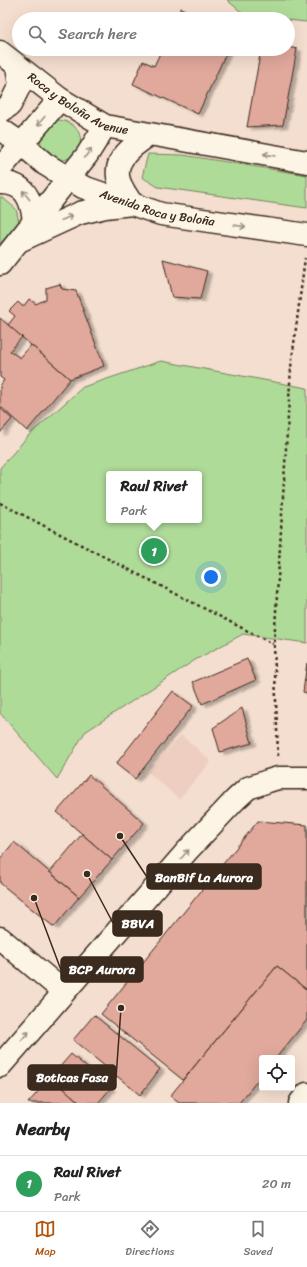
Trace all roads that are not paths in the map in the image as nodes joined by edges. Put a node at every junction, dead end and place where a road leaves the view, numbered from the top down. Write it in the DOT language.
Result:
graph roads {
  1 [pos="0,52"];
  2 [pos="17,66"];
  3 [pos="60,99"];
  4 [pos="0,112"];
  5 [pos="105,126"];
  6 [pos="0,129"];
  7 [pos="149,135"];
  8 [pos="22,144"];
  9 [pos="307,162"];
  10 [pos="0,169"];
  11 [pos="69,179"];
  12 [pos="0,183"];
  13 [pos="132,204"];
  14 [pos="34,222"];
  15 [pos="19,241"];
  16 [pos="306,244"];
  17 [pos="0,264"];
  18 [pos="307,778"];
  19 [pos="0,938"];
  20 [pos="64,992"];
  21 [pos="0,1066"];
  22 [pos="307,1094"];
  23 [pos="300,1103"];
  1 -- 2 [label="main road, Roca y Boloña Avenue"];
  2 -- 3 [label="main road, Roca y Boloña Avenue"];
  2 -- 4 [label="main road"];
  3 -- 5 [label="main road, Roca y Boloña Avenue"];
  3 -- 8 [label="main road, one-way"];
  5 -- 7 [label="main road, Roca y Boloña Avenue"];
  11 -- 5 [label="main road, one-way"];
  6 -- 8 [label="main road"];
  9 -- 7 [label="main road, one-way"];
  7 -- 13 [label="main road"];
  8 -- 10 [label="main road"];
  8 -- 11 [label="main road, Avenida Roca y Boloña"];
  11 -- 13 [label="main road, Avenida Roca y Boloña"];
  11 -- 14 [label="main road"];
  14 -- 12 [label="main road, one-way"];
  15 -- 13 [label="main road, one-way"];
  13 -- 16 [label="main road, Avenida Roca y Boloña, one-way"];
  14 -- 15 [label="main road"];
  15 -- 17 [label="main road"];
  20 -- 18 [label="main road, one-way"];
  19 -- 20 [label="main road"];
  21 -- 20 [label="main road, one-way"];
  22 -- 23 [label="main road"];
}
